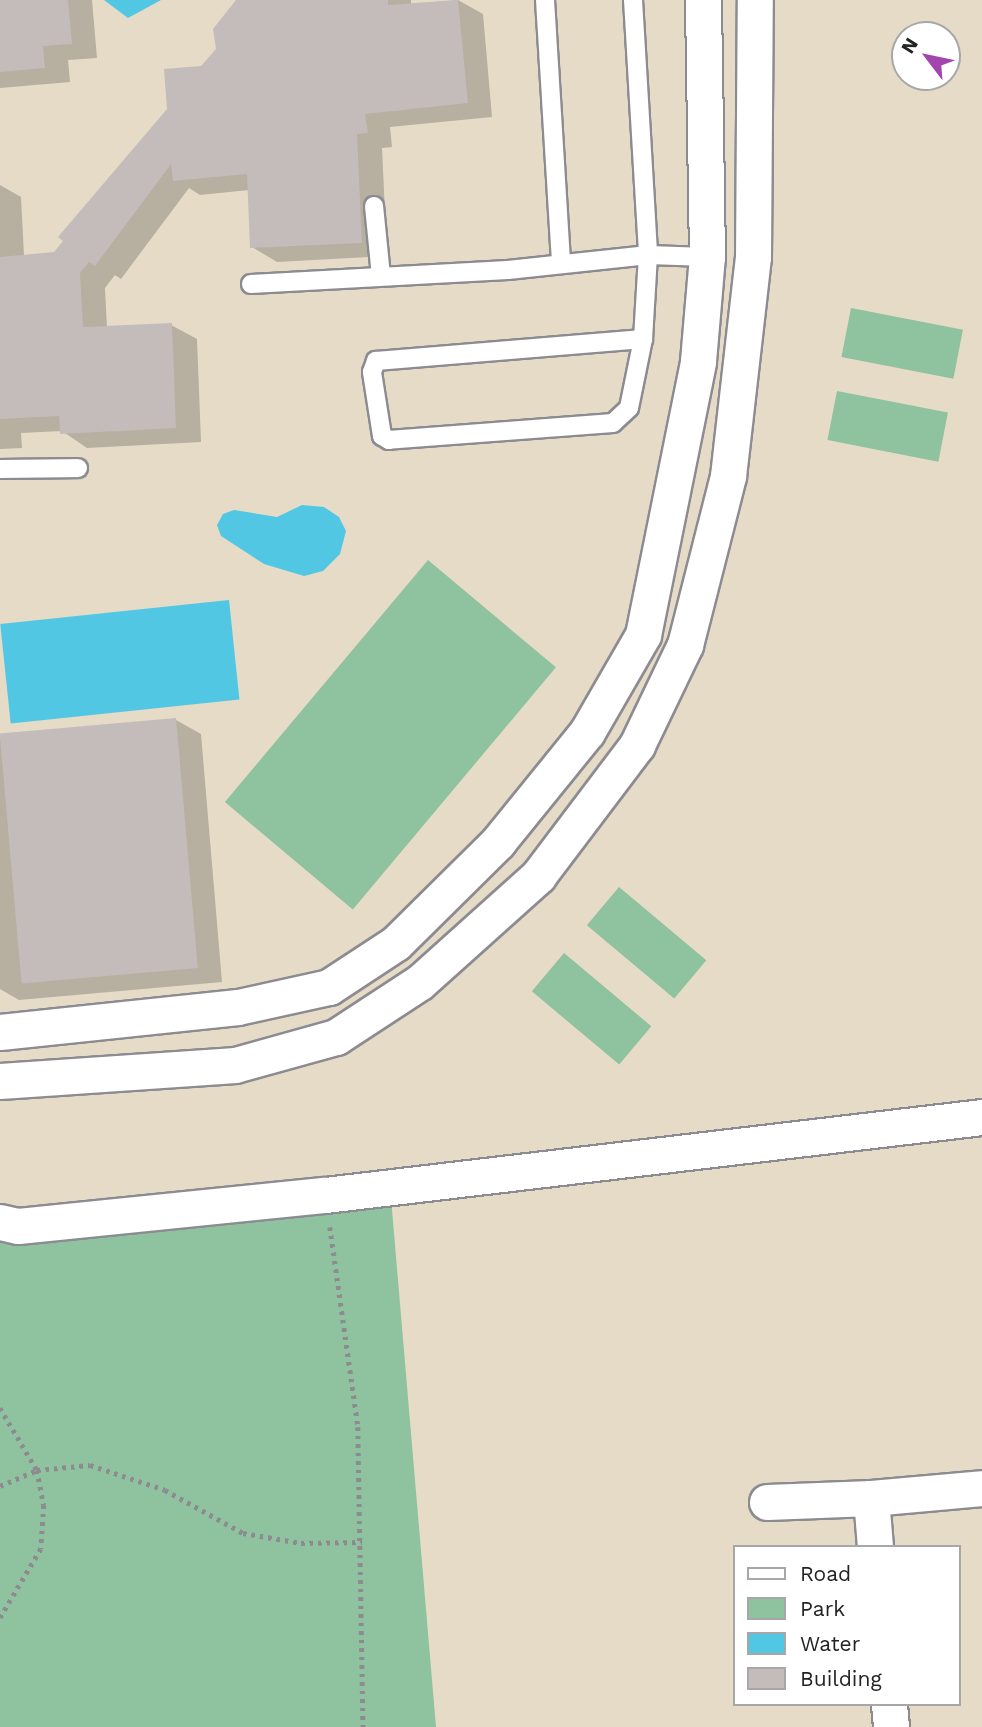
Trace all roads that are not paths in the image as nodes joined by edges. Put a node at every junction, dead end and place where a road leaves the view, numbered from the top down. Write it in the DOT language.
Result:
graph roads {
  1 [pos="545,0"];
  2 [pos="633,0"];
  3 [pos="703,0"];
  4 [pos="755,0"];
  5 [pos="705,66"];
  6 [pos="753,69"];
  7 [pos="374,206"];
  8 [pos="648,255"];
  9 [pos="707,257"];
  10 [pos="753,257"];
  11 [pos="561,264"];
  12 [pos="381,276"];
  13 [pos="251,284"];
  14 [pos="643,339"];
  15 [pos="698,361"];
  16 [pos="742,363"];
  17 [pos="78,468"];
  18 [pos="0,469"];
  19 [pos="624,668"];
  20 [pos="664,690"];
  21 [pos="0,1032"];
  22 [pos="0,1081"];
  23 [pos="982,1117"];
  24 [pos="0,1222"];
  25 [pos="982,1488"];
  26 [pos="871,1499"];
  27 [pos="767,1502"];
  28 [pos="875,1545"];
  29 [pos="889,1706"];
  30 [pos="891,1727"];
  1 -- 11 [label="lane"];
  2 -- 8 [label="lane"];
  3 -- 5 [label="street"];
  4 -- 6 [label="street"];
  5 -- 6 [label="street"];
  5 -- 9 [label="street"];
  6 -- 10 [label="street"];
  7 -- 12 [label="lane"];
  8 -- 9 [label="lane"];
  8 -- 11 [label="lane"];
  8 -- 14 [label="lane"];
  9 -- 10 [label="street"];
  9 -- 15 [label="street"];
  10 -- 16 [label="street"];
  11 -- 12 [label="lane"];
  12 -- 13 [label="lane"];
  14 -- 14 [label="lane"];
  15 -- 16 [label="street"];
  15 -- 19 [label="street"];
  16 -- 20 [label="street"];
  17 -- 18 [label="lane"];
  19 -- 20 [label="street"];
  19 -- 21 [label="street"];
  20 -- 22 [label="street"];
  23 -- 24 [label="street"];
  25 -- 26 [label="street"];
  26 -- 27 [label="street"];
  26 -- 28 [label="street"];
  29 -- 30 [label="street"];
}
